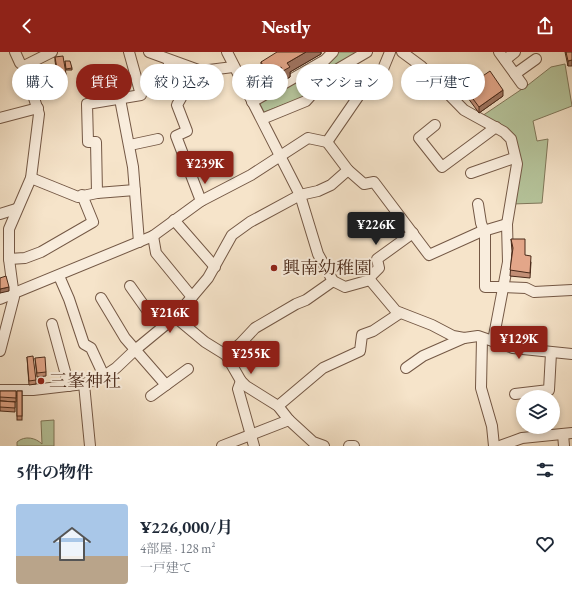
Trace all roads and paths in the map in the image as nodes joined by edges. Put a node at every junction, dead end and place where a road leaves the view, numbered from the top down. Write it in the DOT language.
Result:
graph roads {
  1 [pos="15,52"];
  2 [pos="52,52"];
  3 [pos="129,52"];
  4 [pos="149,52"];
  5 [pos="226,52"];
  6 [pos="333,52"];
  7 [pos="367,52"];
  8 [pos="390,52"];
  9 [pos="402,52"];
  10 [pos="515,52"];
  11 [pos="502,56"];
  12 [pos="536,59"];
  13 [pos="168,60"];
  14 [pos="21,64"];
  15 [pos="28,64"];
  16 [pos="232,65"];
  17 [pos="232,67"];
  18 [pos="515,74"];
  19 [pos="522,84"];
  20 [pos="132,97"];
  21 [pos="35,100"];
  22 [pos="113,100"];
  23 [pos="120,100"];
  24 [pos="252,102"];
  25 [pos="38,108"];
  26 [pos="0,118"];
  27 [pos="262,119"];
  28 [pos="435,125"];
  29 [pos="496,127"];
  30 [pos="158,139"];
  31 [pos="327,142"];
  32 [pos="130,146"];
  33 [pos="281,156"];
  34 [pos="514,158"];
  35 [pos="348,170"];
  36 [pos="471,173"];
  37 [pos="31,178"];
  38 [pos="135,190"];
  39 [pos="97,193"];
  40 [pos="82,195"];
  41 [pos="300,195"];
  42 [pos="201,201"];
  43 [pos="478,204"];
  44 [pos="16,209"];
  45 [pos="0,214"];
  46 [pos="174,220"];
  47 [pos="507,224"];
  48 [pos="484,231"];
  49 [pos="413,233"];
  50 [pos="153,236"];
  51 [pos="139,242"];
  52 [pos="4,243"];
  53 [pos="9,259"];
  54 [pos="215,267"];
  55 [pos="59,276"];
  56 [pos="370,280"];
  57 [pos="333,281"];
  58 [pos="130,286"];
  59 [pos="504,286"];
  60 [pos="572,290"];
  61 [pos="14,295"];
  62 [pos="192,297"];
  63 [pos="101,298"];
  64 [pos="0,299"];
  65 [pos="400,313"];
  66 [pos="175,317"];
  67 [pos="52,324"];
  68 [pos="163,325"];
  69 [pos="464,338"];
  70 [pos="482,338"];
  71 [pos="493,341"];
  72 [pos="135,350"];
  73 [pos="0,351"];
  74 [pos="552,353"];
  75 [pos="572,354"];
  76 [pos="226,355"];
  77 [pos="406,368"];
  78 [pos="188,369"];
  79 [pos="104,376"];
  80 [pos="240,381"];
  81 [pos="84,384"];
  82 [pos="166,385"];
  83 [pos="69,386"];
  84 [pos="0,390"];
  85 [pos="549,390"];
  86 [pos="152,396"];
  87 [pos="278,406"];
  88 [pos="289,420"];
  89 [pos="567,433"];
  90 [pos="537,434"];
  91 [pos="251,435"];
  92 [pos="310,442"];
  93 [pos="90,446"];
  94 [pos="222,446"];
  95 [pos="254,446"];
  96 [pos="324,446"];
  97 [pos="349,446"];
  98 [pos="354,446"];
  99 [pos="494,446"];
  100 [pos="500,446"];
  101 [pos="564,446"];
  1 -- 14 [label="street"];
  2 -- 15 [label="street"];
  3 -- 20 [label="street"];
  4 -- 13 [label="street"];
  5 -- 16 [label="street"];
  6 -- 24 [label="street"];
  7 -- 27 [label="street"];
  8 -- 31 [label="street"];
  9 -- 29 [label="street"];
  10 -- 11 [label="street"];
  11 -- 18 [label="street"];
  12 -- 18 [label="street"];
  13 -- 17 [label="street"];
  13 -- 42 [label="street"];
  18 -- 19 [label="street"];
  21 -- 25 [label="street"];
  22 -- 39 [label="street"];
  23 -- 32 [label="street"];
  24 -- 27 [label="street"];
  25 -- 26 [label="street"];
  25 -- 37 [label="street"];
  27 -- 33 [label="street"];
  28 -- 29 [label="street"];
  29 -- 34 [label="street"];
  30 -- 32 [label="street"];
  31 -- 33 [label="street"];
  31 -- 35 [label="street"];
  32 -- 38 [label="street"];
  33 -- 41 [label="street"];
  33 -- 42 [label="street"];
  34 -- 36 [label="street"];
  34 -- 47 [label="street"];
  35 -- 41 [label="street"];
  35 -- 49 [label="street"];
  37 -- 40 [label="street"];
  37 -- 44 [label="street"];
  38 -- 39 [label="street"];
  38 -- 51 [label="street"];
  39 -- 40 [label="street"];
  40 -- 53 [label="street"];
  41 -- 54 [label="street"];
  41 -- 57 [label="street"];
  42 -- 46 [label="street"];
  43 -- 48 [label="street"];
  44 -- 45 [label="street"];
  44 -- 52 [label="street"];
  46 -- 50 [label="street"];
  46 -- 54 [label="street"];
  47 -- 48 [label="street"];
  47 -- 59 [label="street"];
  48 -- 49 [label="street"];
  48 -- 59 [label="street"];
  49 -- 56 [label="street"];
  50 -- 51 [label="street"];
  50 -- 62 [label="street"];
  51 -- 55 [label="street"];
  52 -- 53 [label="street"];
  53 -- 61 [label="street"];
  54 -- 62 [label="street"];
  55 -- 61 [label="street"];
  55 -- 79 [label="street"];
  56 -- 57 [label="street"];
  56 -- 65 [label="street"];
  57 -- 76 [label="street"];
  58 -- 68 [label="street"];
  59 -- 60 [label="street"];
  59 -- 71 [label="street"];
  61 -- 64 [label="street"];
  61 -- 73 [label="street"];
  62 -- 66 [label="street"];
  63 -- 72 [label="street"];
  65 -- 69 [label="street"];
  65 -- 87 [label="street"];
  66 -- 68 [label="street"];
  66 -- 76 [label="street"];
  67 -- 83 [label="street"];
  68 -- 72 [label="street"];
  69 -- 70 [label="street"];
  69 -- 77 [label="street"];
  70 -- 71 [label="street"];
  70 -- 99 [label="street"];
  71 -- 74 [label="street"];
  72 -- 79 [label="street"];
  72 -- 82 [label="street"];
  74 -- 75 [label="street"];
  74 -- 85 [label="street"];
  76 -- 80 [label="street"];
  78 -- 82 [label="street"];
  79 -- 81 [label="street"];
  80 -- 87 [label="street"];
  80 -- 91 [label="street"];
  81 -- 83 [label="street"];
  81 -- 93 [label="street"];
  82 -- 86 [label="street"];
  83 -- 84 [label="street"];
  87 -- 88 [label="street"];
  88 -- 91 [label="street"];
  88 -- 92 [label="street"];
  89 -- 101 [label="street"];
  90 -- 100 [label="street"];
  91 -- 94 [label="street"];
  91 -- 95 [label="street"];
  92 -- 96 [label="street"];
  97 -- 98 [label="street"];
}
